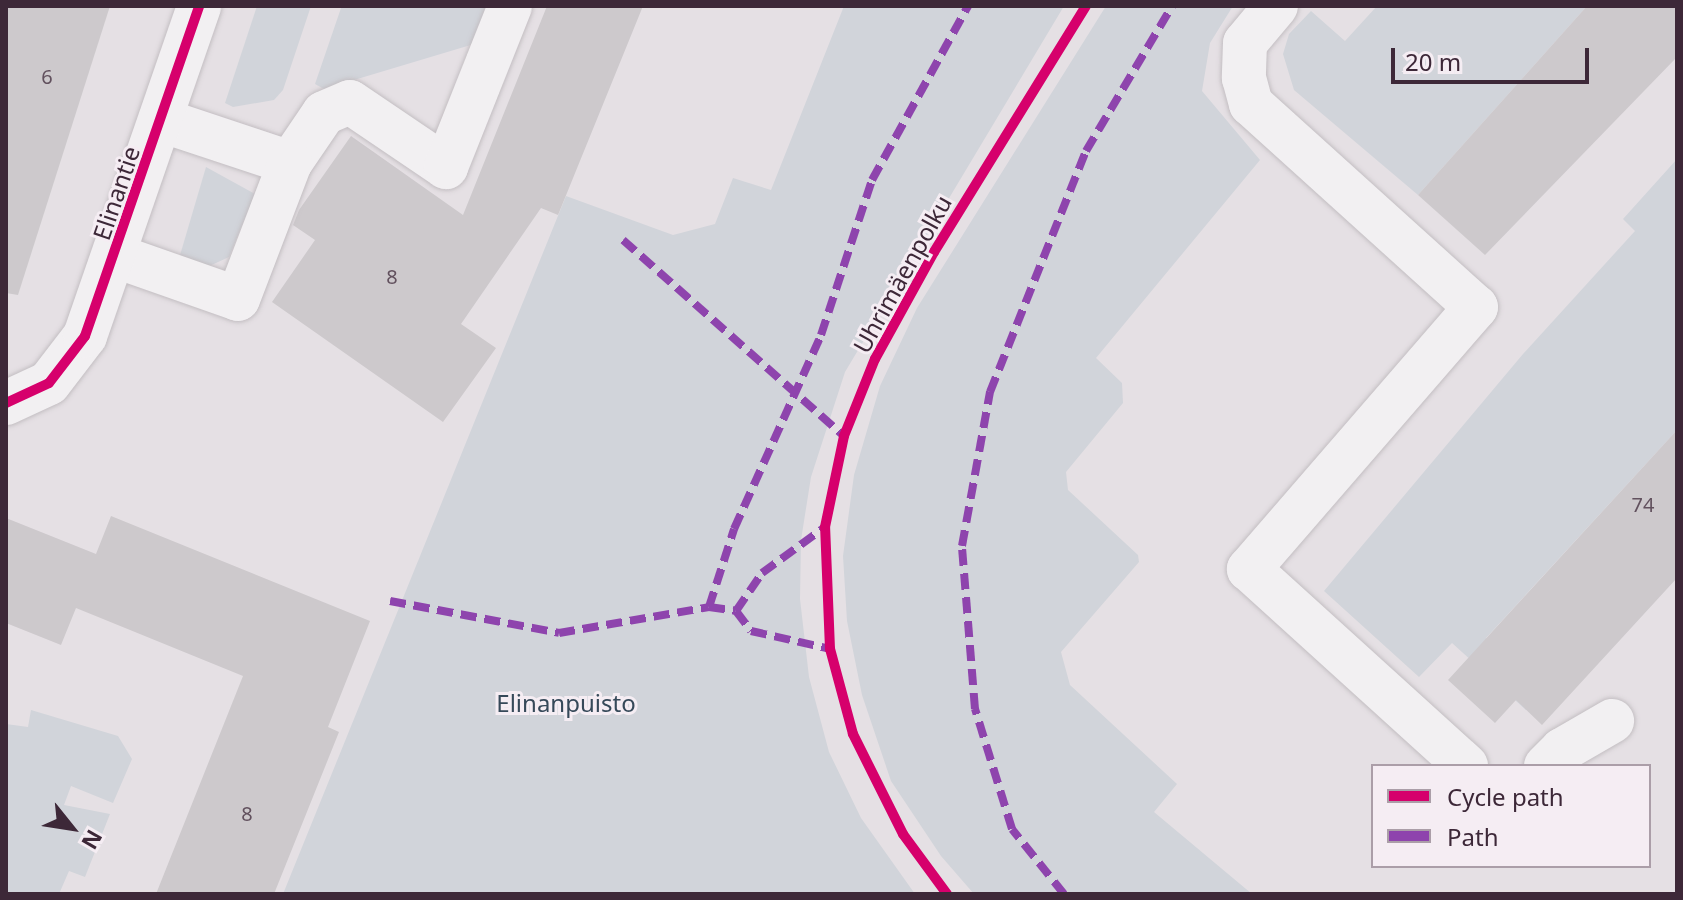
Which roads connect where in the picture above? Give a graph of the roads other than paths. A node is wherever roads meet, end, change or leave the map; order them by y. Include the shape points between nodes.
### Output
1 (199, 6) edge
2 (510, 6) edge
3 (1276, 6) edge
4 (161, 120) junction
5 (290, 163) junction
6 (116, 256) junction
7 (6, 403) edge
8 (1612, 721) dead end
9 (1464, 764) edge
10 (1548, 764) edge

1 - 4 street, Elinantie
2 - 5 street via 446,167 350,102 324,113
3 - 9 street via 1245,43 1244,78 1251,104 1476,307 1249,569
4 - 5 street
4 - 6 street, Elinantie
5 - 6 street via 238,299
6 - 7 street, Elinantie via 85,336 49,383
8 - 10 street

